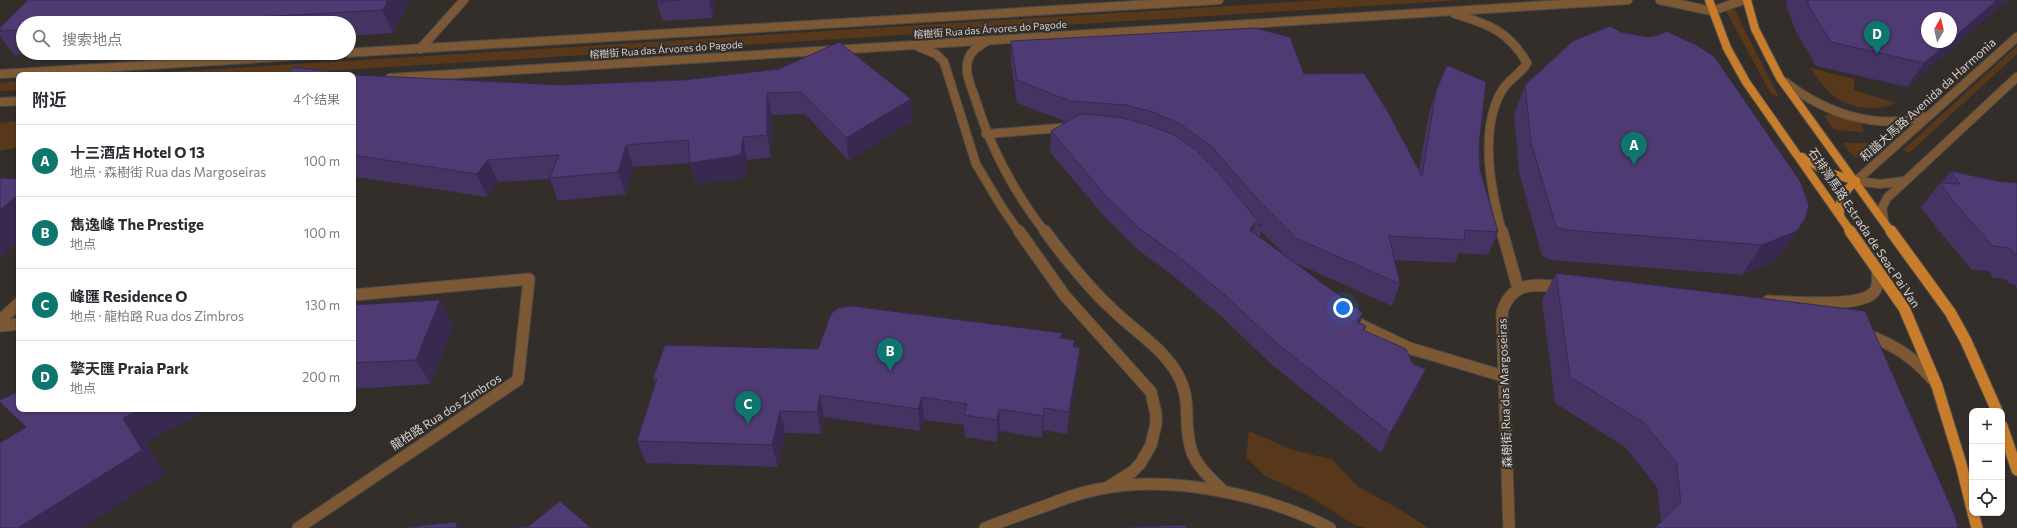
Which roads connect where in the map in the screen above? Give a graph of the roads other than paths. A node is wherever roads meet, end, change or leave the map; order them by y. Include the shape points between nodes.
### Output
1 (464, 0) edge
2 (1219, 0) edge
3 (1628, 0) edge
4 (1660, 0) edge
5 (1709, 0) edge
6 (1744, 0) edge
7 (1747, 0) edge
8 (1712, 11) junction
9 (1447, 12) junction
10 (2017, 37) edge
11 (988, 40) junction
12 (905, 46) junction
13 (420, 49) junction
14 (356, 53) edge
15 (235, 60) edge
16 (34, 72) edge
17 (16, 73) edge
18 (0, 74) edge
19 (2017, 77) edge
20 (385, 78) edge
21 (1780, 78) junction
22 (16, 101) edge
23 (0, 102) edge
24 (1930, 115) junction
25 (1085, 127) edge
26 (986, 134) junction
27 (1794, 150) junction
28 (1908, 180) junction
29 (1856, 181) junction
30 (1840, 216) junction
31 (1884, 220) junction
32 (1877, 270) junction
33 (1518, 288) junction
34 (1570, 288) edge
35 (356, 295) edge
36 (1760, 301) edge
37 (16, 306) edge
38 (1347, 318) edge
39 (0, 321) edge
40 (16, 324) edge
41 (0, 326) edge
42 (1856, 330) edge
43 (1503, 376) junction
44 (1938, 386) junction
45 (1996, 408) edge
46 (2005, 435) edge
47 (2017, 470) edge
48 (1108, 487) junction
49 (1224, 492) junction
50 (1969, 497) edge
51 (1974, 516) edge
52 (298, 528) edge
53 (985, 528) edge
54 (1330, 528) edge
55 (1509, 528) edge
56 (1977, 528) edge

1 - 13 street
2 - 13 street, 榕樹街 Rua das Árvores do Pagode
3 - 9 street, 榕樹街 Rua das Árvores do Pagode
4 - 8 street
5 - 8 main road, 石排灣馬路 Estrada de Seac Pai Van
6 - 8 street
7 - 21 main road, 石排灣馬路 Estrada de Seac Pai Van via 1755,29
8 - 27 main road, 石排灣馬路 Estrada de Seac Pai Van via 1727,48 1746,82
9 - 11 street, 榕樹街 Rua das Árvores do Pagode
9 - 33 street via 1489,24 1504,33 1520,48 1527,63 1501,92 1492,112 1488,145 1493,198
10 - 24 street, 和諧大馬路 Avenida da Harmonia
11 - 12 street, 榕樹街 Rua das Árvores do Pagode
11 - 26 street via 973,49 966,62 967,75
12 - 20 street, 榕樹街 Rua das Árvores do Pagode
12 - 48 street via 923,49 941,57 976,164 1003,209 1065,296 1151,392 1156,407 1157,423 1153,441 1142,462 1131,473
13 - 14 street, 榕樹街 Rua das Árvores do Pagode
15 - 16 street, 榕樹街 Rua das Árvores do Pagode
17 - 18 street, 榕樹街 Rua das Árvores do Pagode
19 - 28 street
21 - 24 street via 1795,91 1816,103 1867,120 1914,121
21 - 29 main road, 石排灣馬路 Estrada de Seac Pai Van
22 - 23 street
24 - 29 street, 和諧大馬路 Avenida da Harmonia
25 - 26 street via 1040,128
26 - 49 street via 1013,185 1051,240 1124,323 1160,353 1175,370 1188,405 1192,454 1202,470
27 - 29 main road via 1808,162 1827,172
27 - 30 main road, 石排灣馬路 Estrada de Seac Pai Van
28 - 29 street via 1892,184
28 - 31 street via 1887,198 1882,208
29 - 30 main road via 1843,193 1838,203
29 - 31 main road, 石排灣馬路 Estrada de Seac Pai Van
30 - 32 main road, 石排灣馬路 Estrada de Seac Pai Van
31 - 45 main road, 石排灣馬路 Estrada de Seac Pai Van via 1950,312
32 - 36 street via 1878,283 1872,294 1859,300 1840,303
32 - 44 main road, 石排灣馬路 Estrada de Seac Pai Van via 1904,308
33 - 34 street via 1539,285
33 - 43 street, 森樹街 Rua das Margoseiras via 1507,297 1502,312
35 - 52 street, 龍柏路 Rua dos Zimbros via 529,280 518,380
37 - 39 street
38 - 43 street via 1373,334 1417,353
40 - 41 street
42 - 44 street via 1881,339 1904,352 1924,369
43 - 55 street, 森樹街 Rua das Margoseiras
44 - 50 main road, 石排灣馬路 Estrada de Seac Pai Van
46 - 47 main road
48 - 49 street via 1175,485
48 - 53 street via 1068,498
49 - 54 street via 1288,509
51 - 56 main road

